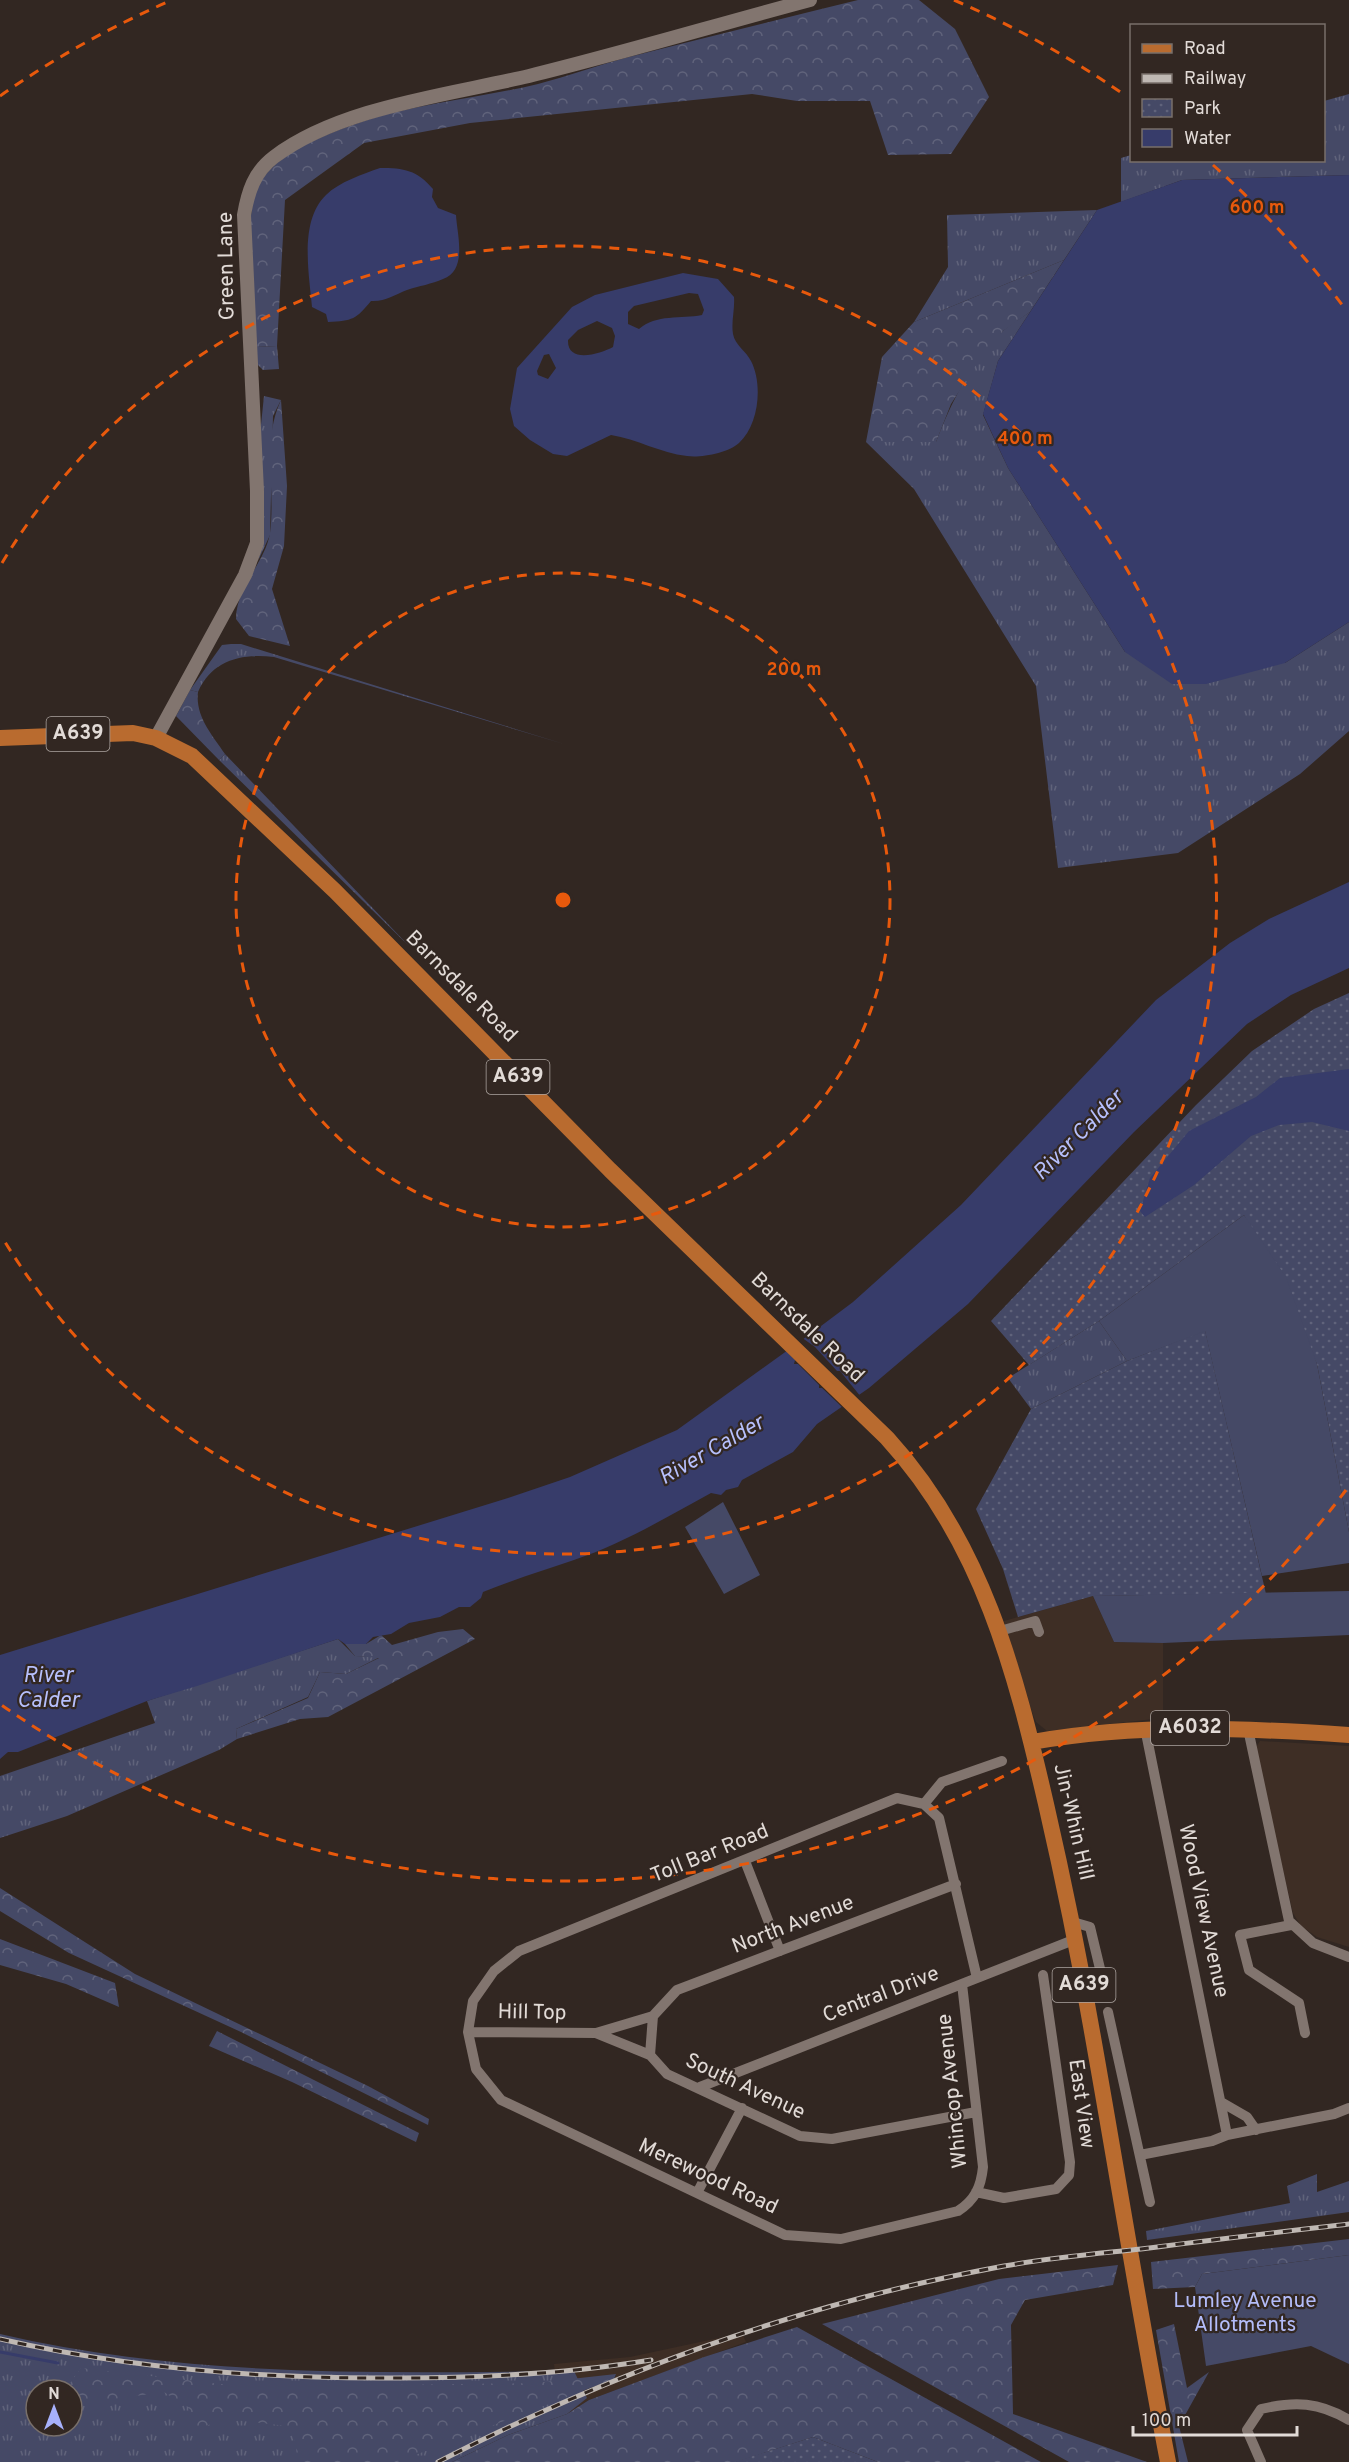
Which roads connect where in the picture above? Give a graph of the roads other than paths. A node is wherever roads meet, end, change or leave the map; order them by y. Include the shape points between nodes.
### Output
1 (810, 0) edge
2 (0, 738) edge
3 (156, 738) junction
4 (864, 1415) joint
5 (1000, 1631) junction
6 (1039, 1632) dead end
7 (1145, 1728) junction
8 (1248, 1729) junction
9 (1349, 1735) edge
10 (1032, 1742) junction
11 (1002, 1761) dead end
12 (924, 1804) junction
13 (745, 1861) junction
14 (956, 1884) junction
15 (1291, 1925) junction
16 (1074, 1931) junction
17 (780, 1951) junction
18 (1349, 1957) edge
19 (1043, 1975) dead end
20 (1102, 1977) dead end
21 (976, 1978) junction
22 (962, 1984) junction
23 (1108, 2012) dead end
24 (653, 2016) junction
25 (468, 2032) junction
26 (596, 2033) junction
27 (1305, 2034) dead end
28 (650, 2055) junction
29 (700, 2087) junction
30 (1221, 2102) junction
31 (742, 2108) junction
32 (1349, 2108) edge
33 (976, 2112) junction
34 (1256, 2130) junction
35 (1227, 2135) junction
36 (1140, 2155) junction
37 (976, 2192) junction
38 (697, 2193) junction
39 (1150, 2202) dead end
40 (1349, 2420) edge
41 (1168, 2462) edge
42 (1261, 2462) edge

1 - 3 street, Green Lane via 532,75 362,114 298,143 260,171 252,182 244,215 257,543 245,575
2 - 3 main road, Barnsdale Road / A639 via 120,732
3 - 4 main road, Barnsdale Road / A639 via 192,756 253,811 610,1170
4 - 5 main road, Jin-Whin Hill / A639 via 920,1476 953,1527
5 - 6 street via 1035,1621
5 - 10 main road, Jin-Whin Hill / A639
7 - 8 main road, A6032
7 - 10 main road, A6032
7 - 30 street, Wood View Avenue
8 - 9 main road, A6032
8 - 15 street via 1285,1912
10 - 16 main road, Jin-Whin Hill / A639
11 - 12 street via 942,1782
12 - 13 street, Toll Bar Road via 897,1798
12 - 14 street via 939,1818
13 - 17 street
13 - 25 street, Toll Bar Road via 519,1951 494,1971 473,2001
14 - 17 street, North Avenue
14 - 21 street
15 - 18 street via 1313,1943
15 - 27 street via 1240,1935 1250,1970 1299,2003
16 - 20 street via 1090,1926
16 - 21 street, Central Drive
16 - 41 main road, Jin-Whin Hill / A639
17 - 24 street, North Avenue via 676,1990
19 - 37 street, East View via 1069,2175 1056,2189 1005,2198
21 - 22 street, Central Drive
22 - 29 street, Central Drive
22 - 33 street, Whincop Avenue
23 - 36 street
24 - 26 street, Hill Top
24 - 28 street
25 - 26 street, Hill Top
25 - 38 street, Merewood Road via 476,2069 501,2100
26 - 28 street, Hill Top
28 - 29 street, South Avenue via 667,2073
29 - 31 street, South Avenue
30 - 34 street via 1247,2117
30 - 35 street, Wood View Avenue
31 - 33 street, South Avenue via 800,2136 832,2139
31 - 38 street
32 - 34 street
33 - 37 street, Whincop Avenue via 983,2167
34 - 35 street
35 - 36 street
36 - 39 street
37 - 38 street, Merewood Road via 971,2202 958,2211 841,2239 785,2235
40 - 42 street via 1331,2409 1291,2402 1261,2409 1247,2430

